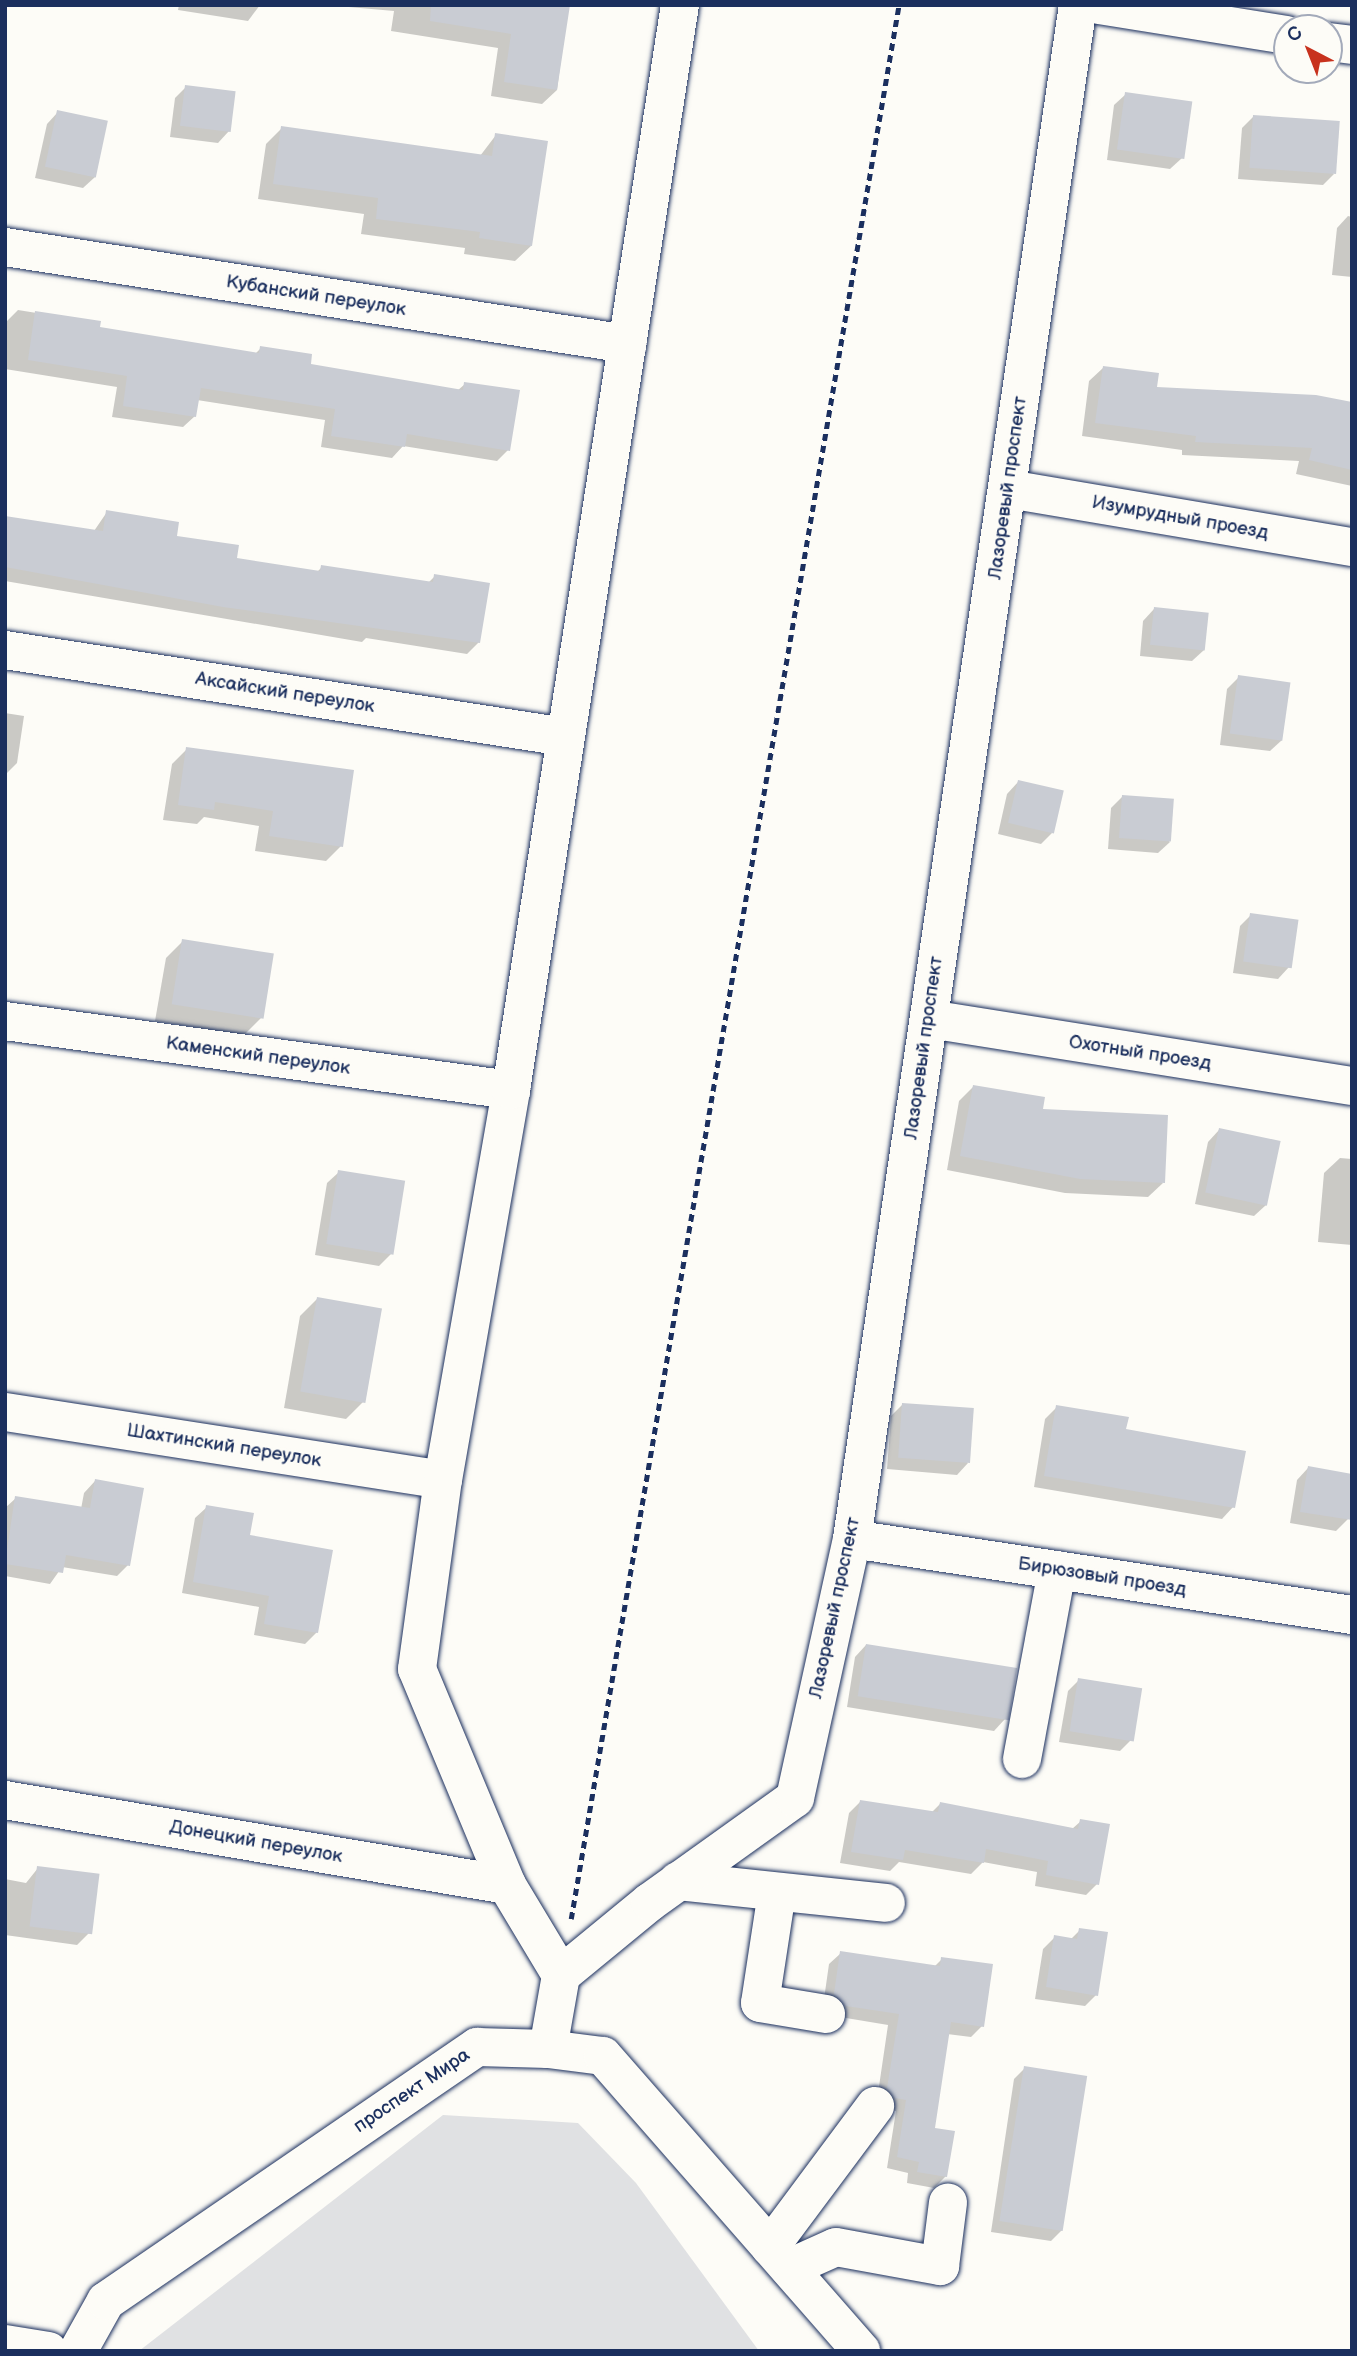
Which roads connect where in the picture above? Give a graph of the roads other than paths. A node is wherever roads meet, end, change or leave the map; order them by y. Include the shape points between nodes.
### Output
1 (680, 5) edge
2 (1078, 5) edge
3 (1099, 5) edge
4 (1273, 33) edge
5 (5, 247) edge
6 (627, 344) junction
7 (1008, 489) junction
8 (1352, 547) edge
9 (5, 649) edge
10 (565, 737) junction
11 (929, 1019) junction
12 (5, 1021) edge
13 (1352, 1086) edge
14 (511, 1090) junction
15 (5, 1412) edge
16 (443, 1480) junction
17 (852, 1539) junction
18 (1057, 1570) junction
19 (1352, 1615) edge
20 (1022, 1759) dead end
21 (5, 1800) edge
22 (678, 1881) junction
23 (507, 1885) junction
24 (777, 1892) junction
25 (886, 1903) dead end
26 (561, 1975) junction
27 (826, 2014) dead end
28 (548, 2049) junction
29 (876, 2106) dead end
30 (948, 2203) dead end
31 (779, 2257) junction
32 (5, 2344) edge
33 (48, 2351) edge
34 (78, 2351) edge
35 (861, 2351) edge

1 - 6 street
2 - 7 street, Лазоревый проспект
3 - 4 street
5 - 6 street, Кубанский переулок
6 - 10 street
7 - 8 street, Изумрудный проезд
7 - 11 street, Лазоревый проспект
9 - 10 street, Аксайский переулок
10 - 14 street
11 - 13 street, Охотный проезд
11 - 17 street, Лазоревый проспект
12 - 14 street, Каменский переулок
14 - 16 street
15 - 16 street, Шахтинский переулок
16 - 23 street via 417,1669
17 - 18 street, Бирюзовый проезд
17 - 22 street, Лазоревый проспект via 795,1798
18 - 19 street, Бирюзовый проезд
18 - 20 street
21 - 23 street, Донецкий переулок
22 - 24 street
22 - 26 street, Лазоревый проспект
23 - 26 street
24 - 25 street
24 - 27 street via 760,2003
26 - 28 street
28 - 31 street, проспект Мира via 603,2056
28 - 34 street, проспект Мира via 477,2047 106,2301
29 - 31 street
30 - 31 street via 940,2266 836,2247
31 - 35 street, проспект Мира
32 - 33 street

